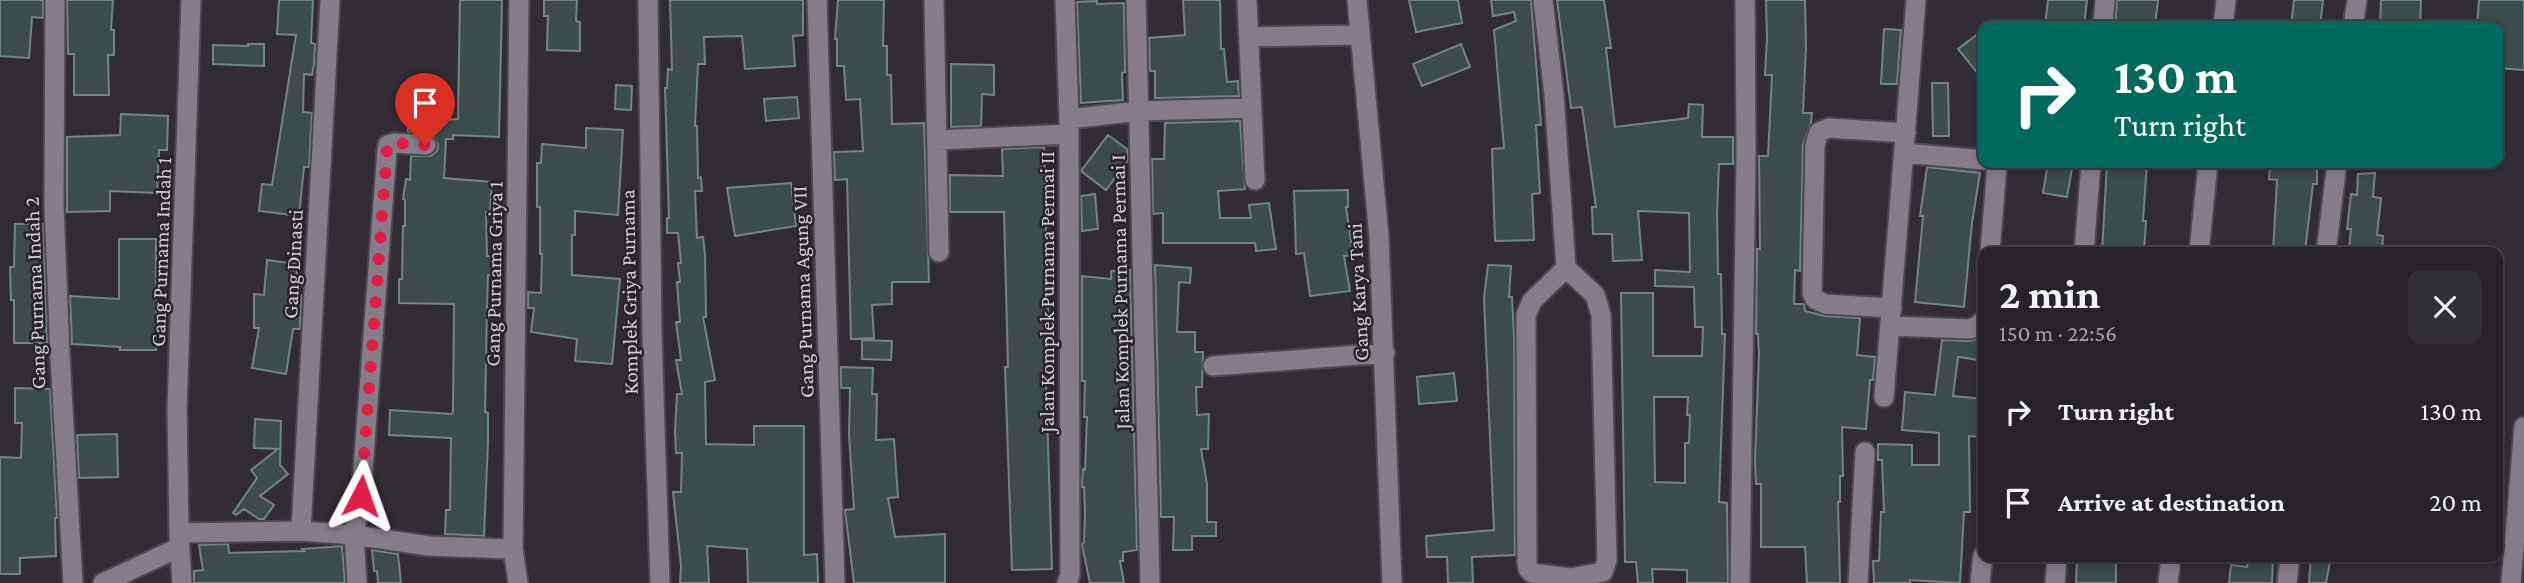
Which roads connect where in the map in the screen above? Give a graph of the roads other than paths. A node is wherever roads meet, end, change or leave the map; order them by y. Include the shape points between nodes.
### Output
1 (55, 0) edge
2 (191, 0) edge
3 (330, 0) edge
4 (519, 0) edge
5 (648, 0) edge
6 (817, 0) edge
7 (934, 0) edge
8 (1065, 0) edge
9 (1136, 0) edge
10 (1247, 0) edge
11 (1357, 0) edge
12 (1543, 0) edge
13 (1745, 0) edge
14 (1916, 0) edge
15 (2105, 0) edge
16 (2226, 0) edge
17 (2357, 0) edge
18 (2103, 21) edge
19 (2224, 21) edge
20 (2354, 21) edge
21 (1360, 35) junction
22 (1249, 37) junction
23 (1252, 108) junction
24 (1139, 111) junction
25 (1069, 127) junction
26 (937, 140) junction
27 (1905, 143) junction
28 (425, 145) dead end
29 (1978, 159) edge
30 (1997, 168) edge
31 (2091, 168) edge
32 (2207, 168) edge
33 (2336, 168) edge
34 (1255, 180) dead end
35 (1990, 247) edge
36 (2084, 247) edge
37 (2200, 247) edge
38 (2327, 247) edge
39 (939, 252) dead end
40 (1566, 268) junction
41 (1891, 317) junction
42 (1978, 326) edge
43 (1385, 353) junction
44 (1213, 366) dead end
45 (1884, 397) dead end
46 (2524, 427) edge
47 (1865, 452) dead end
48 (301, 531) junction
49 (354, 535) junction
50 (180, 540) junction
51 (513, 549) junction
52 (1982, 562) edge
53 (2057, 562) edge
54 (2170, 562) edge
55 (2289, 562) edge
56 (1570, 580) edge
57 (73, 583) edge
58 (103, 583) edge
59 (182, 583) edge
60 (357, 583) edge
61 (518, 583) edge
62 (660, 583) edge
63 (835, 583) edge
64 (1067, 583) edge
65 (1150, 583) edge
66 (1392, 583) edge
67 (1740, 583) edge
68 (1858, 583) edge
69 (1980, 583) edge
70 (2055, 583) edge
71 (2168, 583) edge
72 (2287, 583) edge
73 (2511, 583) edge

1 - 57 street, Gang Purnama Indah 2 via 54,205
2 - 50 street, Gang Purnama Indah 1 via 177,409
3 - 48 street, Gang Dinasti
4 - 51 street, Gang Purnama Griya 1
5 - 62 street, Komplek Griya Purnama
6 - 63 street, Gang Purnama Agung VII
7 - 26 street
8 - 25 street, Jalan Komplek Purnama Permai II
9 - 24 street, Jalan Komplek Purnama Permai I
10 - 22 street
11 - 21 street, Gang Karya Tani
12 - 40 street
13 - 67 street
14 - 27 street
15 - 18 street
16 - 19 street
17 - 20 street
21 - 22 street
21 - 43 street, Gang Karya Tani
22 - 23 street
23 - 24 street
23 - 34 street
24 - 25 street
24 - 65 street, Jalan Komplek Purnama Permai I
25 - 26 street
25 - 64 street, Jalan Komplek Purnama Permai II
26 - 39 street
27 - 29 street
27 - 41 street
27 - 41 street via 1829,128 1819,132 1815,145 1812,293 1825,304
28 - 49 street via 394,143 387,150 361,496
30 - 35 street
31 - 36 street
32 - 37 street
33 - 38 street
40 - 56 street via 1600,305 1607,560 1599,574
40 - 56 street via 1532,300 1527,316 1527,564 1532,573
41 - 42 street
41 - 45 street
43 - 44 street
43 - 66 street, Gang Karya Tani
46 - 73 street
47 - 68 street
48 - 49 street
48 - 50 street
49 - 51 street via 429,546
49 - 60 street
50 - 58 street
50 - 59 street
51 - 61 street, Gang Purnama Griya 1
52 - 69 street
53 - 70 street
54 - 71 street
55 - 72 street

